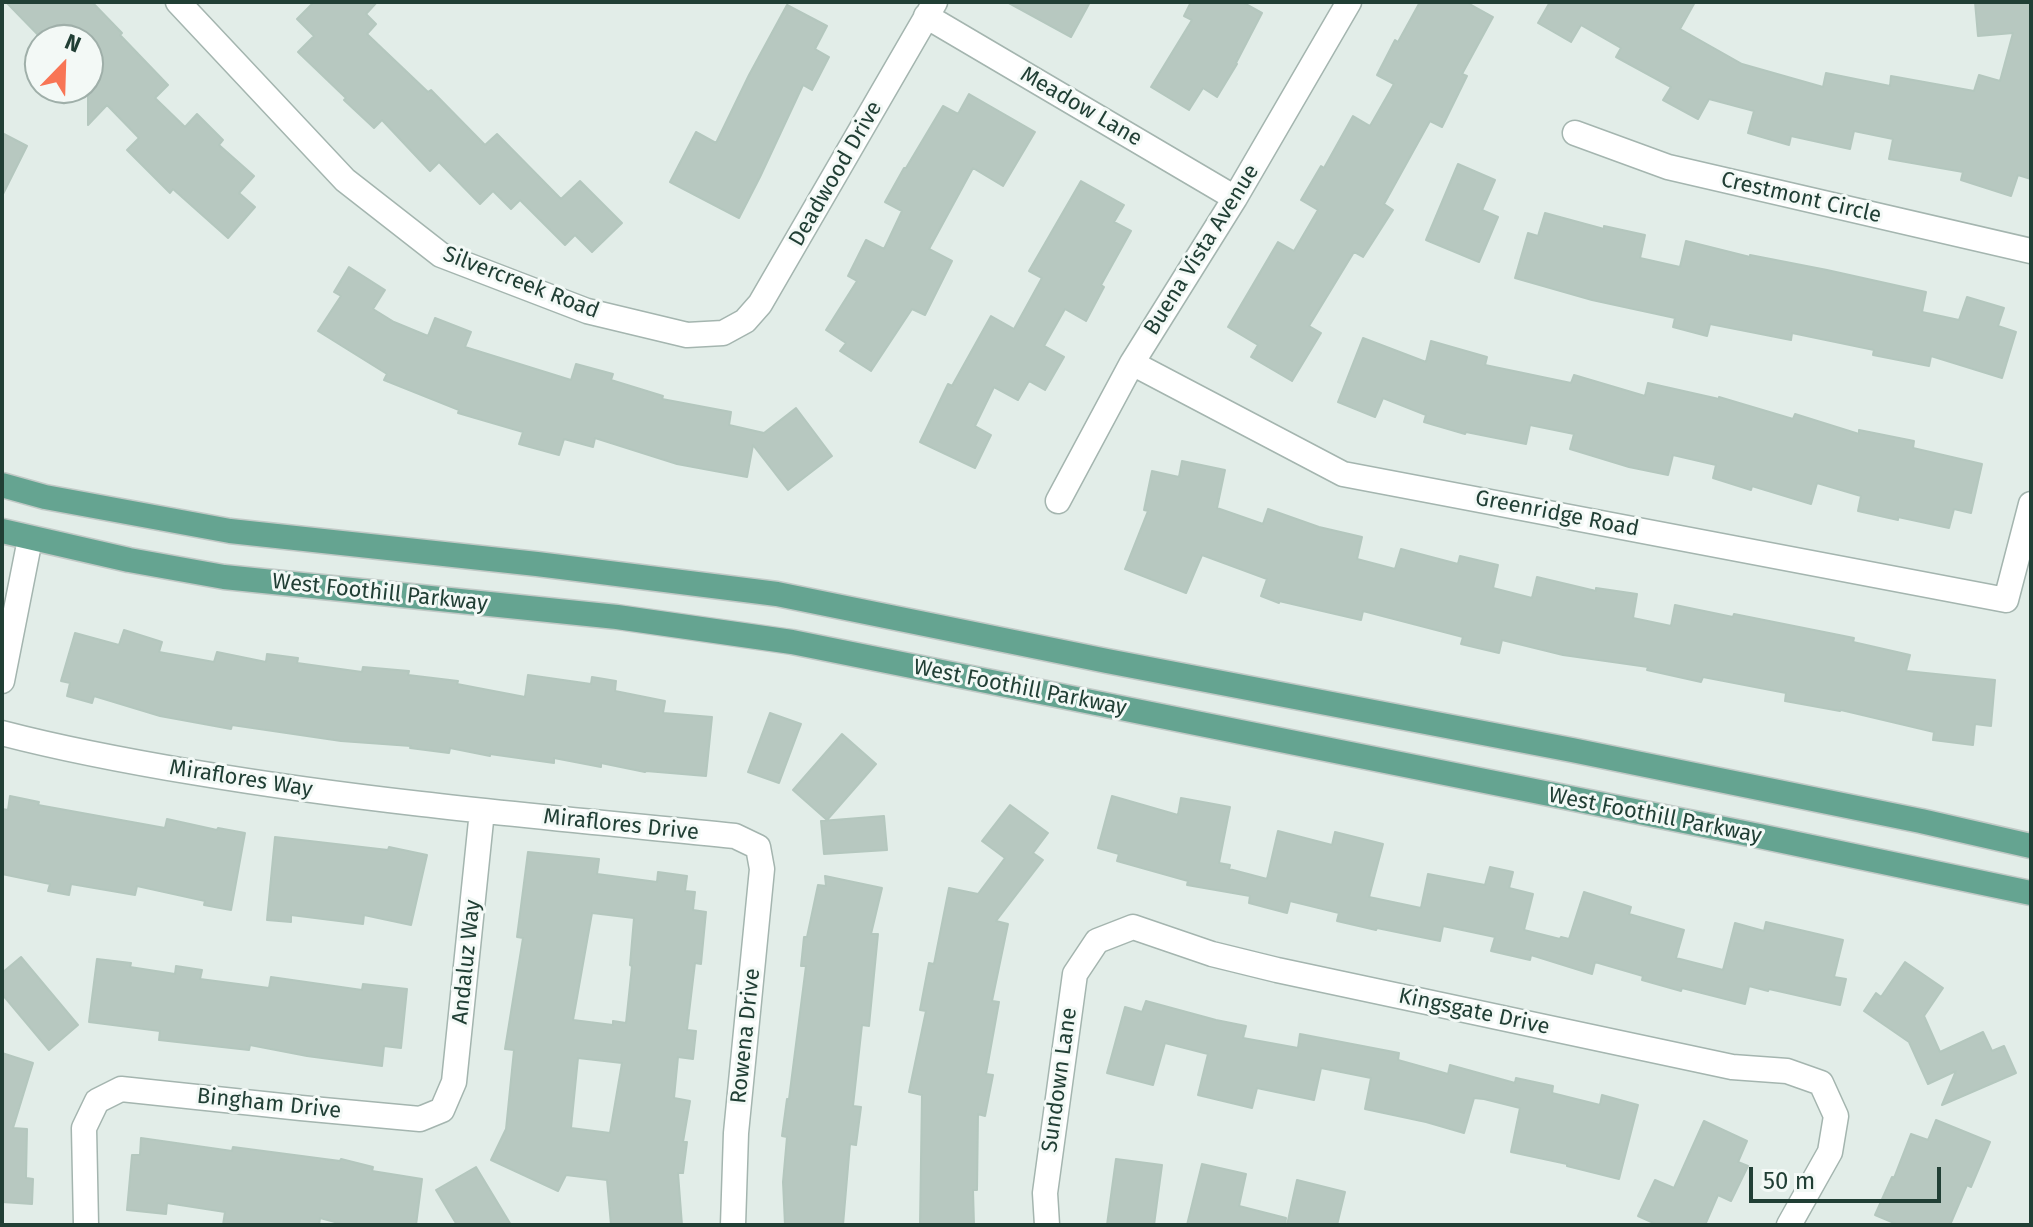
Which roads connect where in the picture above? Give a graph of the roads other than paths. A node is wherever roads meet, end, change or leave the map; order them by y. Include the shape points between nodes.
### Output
1 (178, 2) edge
2 (1349, 2) edge
3 (931, 9) edge
4 (1575, 133) dead end
5 (1235, 198) junction
6 (2031, 251) edge
7 (723, 333) joint
8 (1132, 363) junction
9 (2, 485) edge
10 (1058, 501) dead end
11 (2031, 504) edge
12 (2, 531) edge
13 (30, 539) junction
14 (2, 681) edge
15 (2, 733) edge
16 (482, 811) junction
17 (2031, 846) edge
18 (758, 847) joint
19 (2031, 893) edge
20 (1097, 941) joint
21 (442, 1110) joint
22 (86, 1225) edge
23 (733, 1225) edge
24 (1047, 1225) edge
25 (1789, 1225) edge

1 - 7 street, Silvercreek Road via 345,180 441,255 587,311 687,335
2 - 5 street, Buena Vista Avenue
3 - 5 street, Meadow Lane
3 - 7 street, Deadwood Drive via 760,304 745,321
4 - 6 street, Crestmont Circle via 1668,167
5 - 8 street, Buena Vista Avenue
8 - 10 street, Buena Vista Avenue
8 - 11 street, Greenridge Road via 1343,474 2006,600
9 - 17 main road, West Foothill Parkway via 230,531 777,594
12 - 13 main road, West Foothill Parkway
13 - 14 street
13 - 19 main road, West Foothill Parkway via 224,577 617,617 792,642
15 - 16 street, Miraflores Way via 287,788
16 - 18 street, Miraflores Drive via 735,836
16 - 21 street, Andaluz Way via 454,1082
18 - 23 street, Rowena Drive via 762,869 736,1133
20 - 24 street, Sundown Lane via 1075,974 1045,1193
20 - 25 street, Kingsgate Drive via 1133,927 1277,970 1732,1067 1787,1071 1821,1083 1836,1116 1830,1152
21 - 22 street, Bingham Drive via 420,1119 121,1089 97,1101 84,1128

